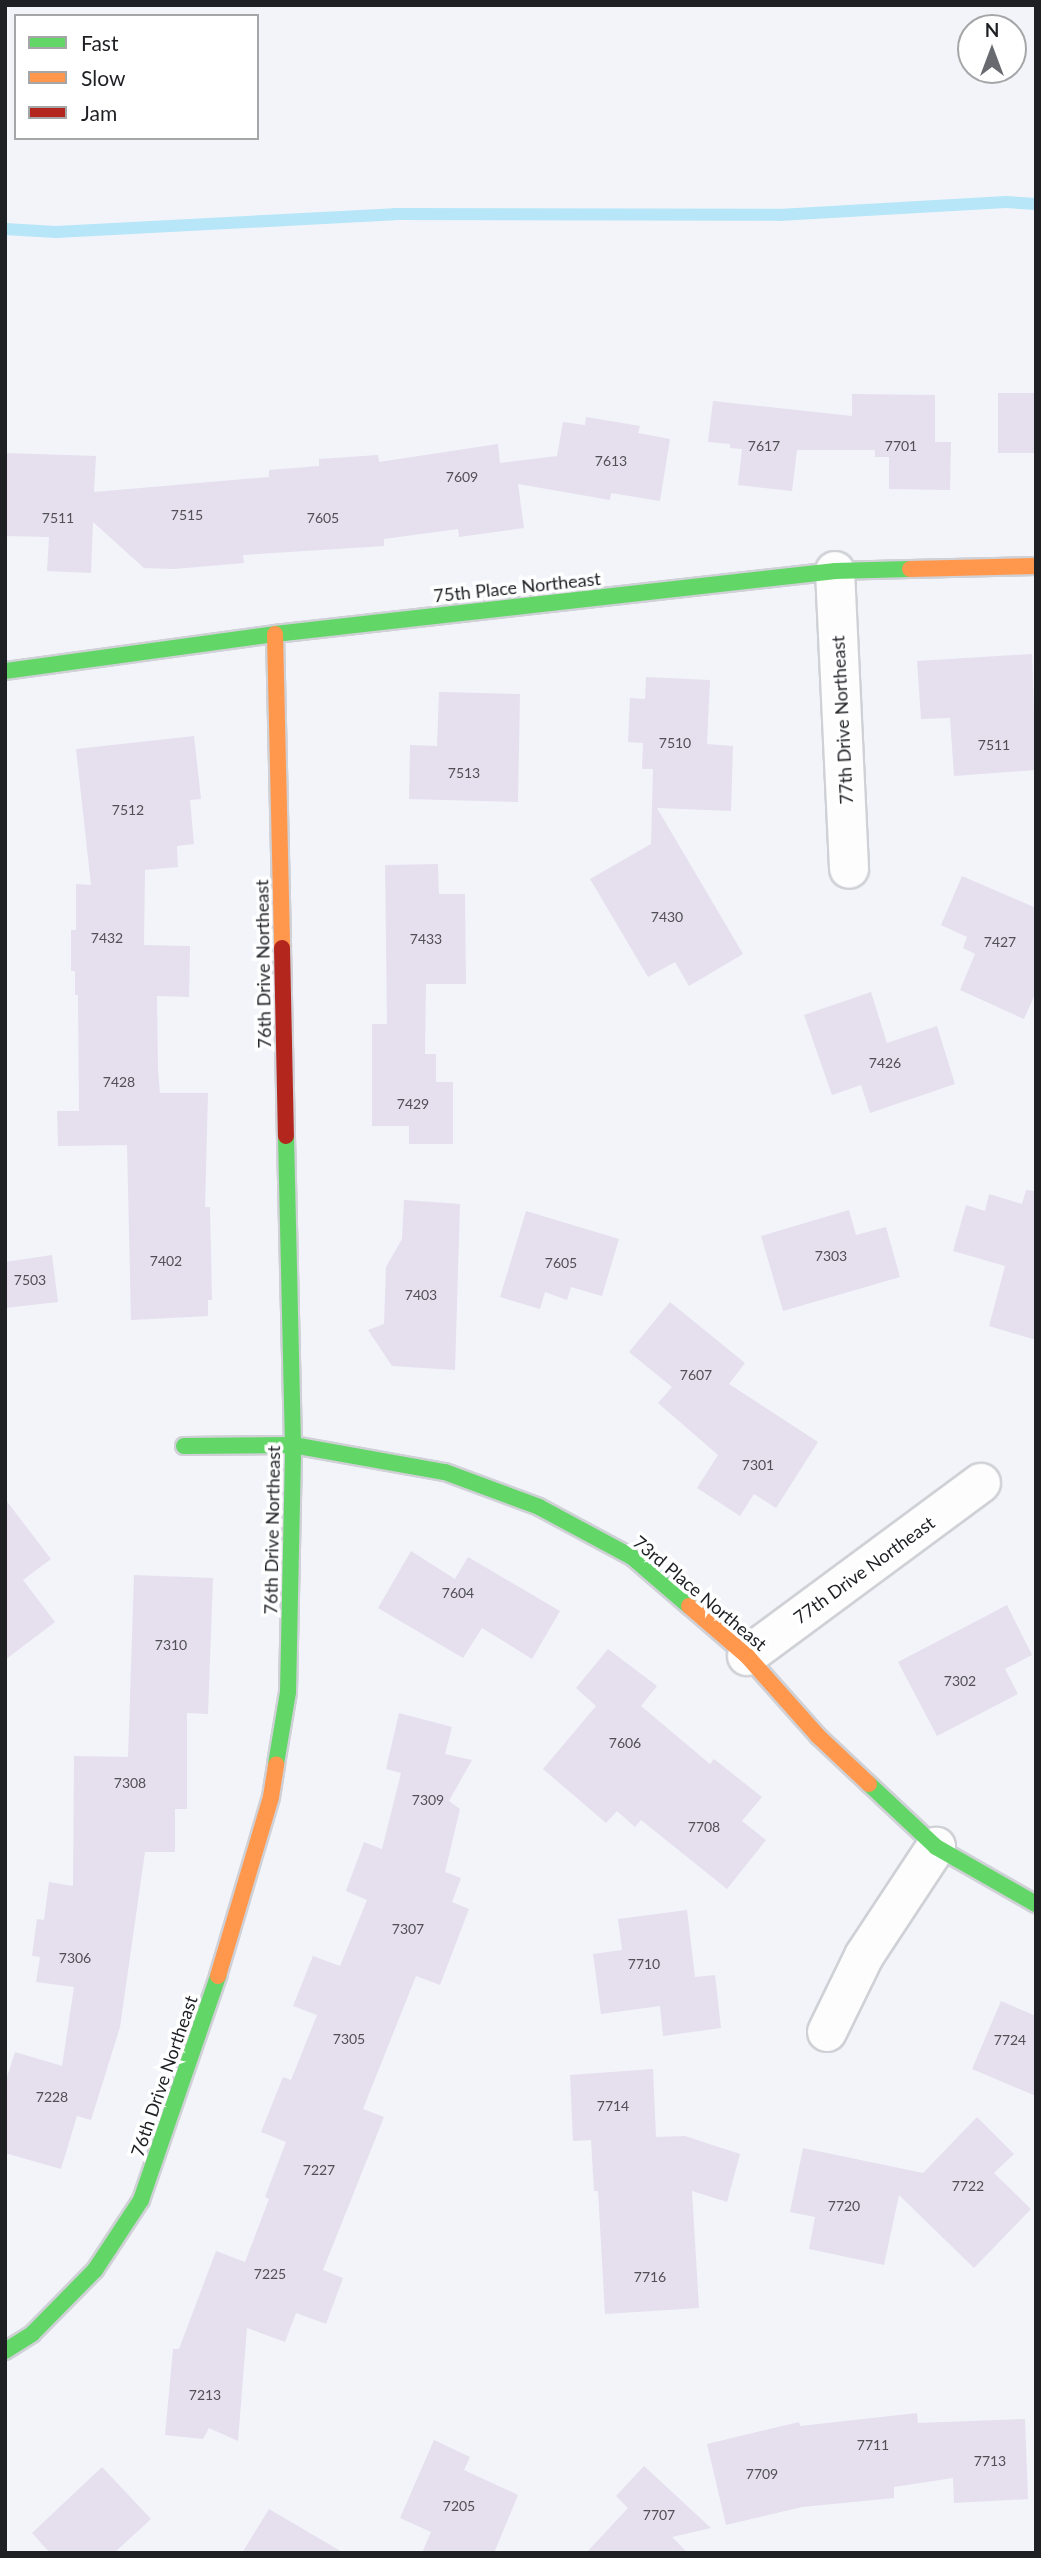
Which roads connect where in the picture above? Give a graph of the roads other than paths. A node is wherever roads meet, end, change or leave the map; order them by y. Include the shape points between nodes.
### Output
1 (1036, 566) edge
2 (835, 571) junction
3 (275, 634) junction
4 (5, 671) edge
5 (849, 869) dead end
6 (293, 1445) junction
7 (184, 1446) dead end
8 (981, 1483) dead end
9 (747, 1656) junction
10 (936, 1847) junction
11 (1036, 1904) edge
12 (827, 2032) dead end
13 (5, 2351) edge

1 - 2 street, 75th Place Northeast
2 - 3 street, 75th Place Northeast
2 - 5 street, 77th Drive Northeast
3 - 4 street, 75th Place Northeast
3 - 6 street, 76th Drive Northeast
6 - 7 street, 73rd Place Northeast
6 - 9 street, 73rd Place Northeast via 446,1472 539,1507 632,1557
6 - 13 street, 76th Drive Northeast via 288,1692 271,1797 204,2022 141,2200 95,2270 32,2334
8 - 9 street, 77th Drive Northeast
9 - 10 street, 73rd Place Northeast via 818,1736
10 - 11 street, 73rd Place Northeast
10 - 12 street via 864,1956

